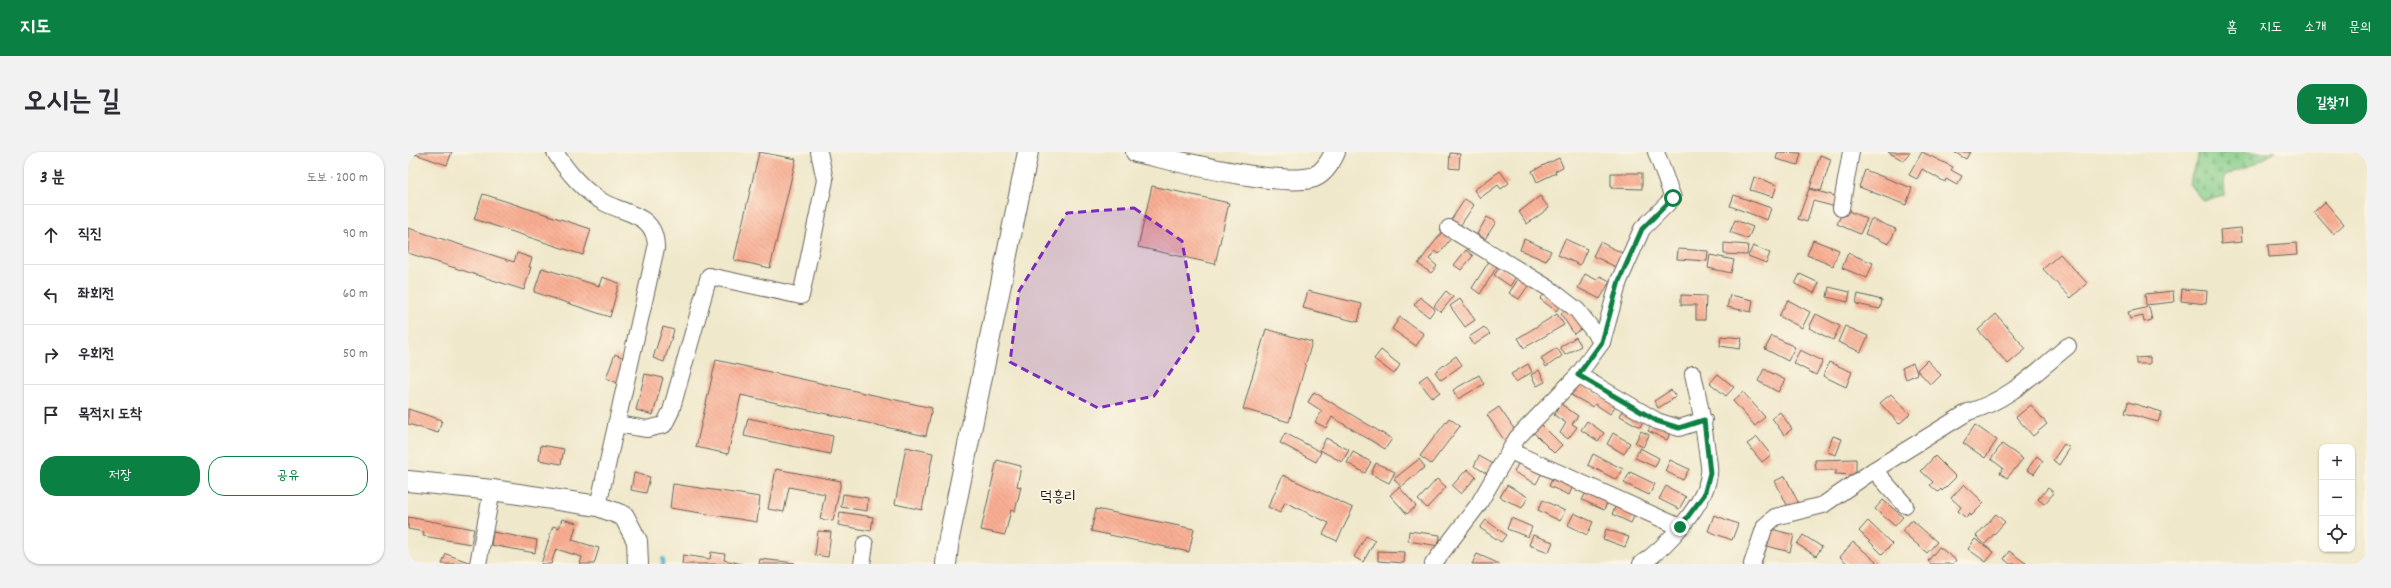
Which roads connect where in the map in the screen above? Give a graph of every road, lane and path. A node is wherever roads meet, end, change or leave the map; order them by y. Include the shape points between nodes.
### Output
1 (555, 152) edge
2 (819, 152) edge
3 (1028, 152) edge
4 (1136, 152) edge
5 (1335, 152) edge
6 (1656, 152) edge
7 (1851, 152) edge
8 (1841, 208) dead end
9 (1449, 228) dead end
10 (1602, 342) junction
11 (2068, 346) dead end
12 (1693, 374) dead end
13 (1578, 375) junction
14 (1704, 420) junction
15 (616, 424) junction
16 (1510, 451) junction
17 (1874, 470) junction
18 (408, 481) edge
19 (492, 490) junction
20 (1905, 505) dead end
21 (598, 506) junction
22 (1680, 527) junction
23 (865, 544) dead end
24 (478, 564) edge
25 (638, 564) edge
26 (862, 564) edge
27 (946, 564) edge
28 (1433, 564) edge
29 (1641, 564) edge
30 (1752, 564) edge

1 - 15 street via 586,188 604,202 630,211 647,222 656,237 656,248
2 - 15 street via 825,180 801,296 709,276 671,411 664,425 647,429
3 - 27 street
4 - 5 street via 1280,180 1314,177 1330,164
6 - 10 street via 1673,198 1642,229 1619,281
7 - 8 street
9 - 10 street via 1550,289 1577,310
10 - 13 street
11 - 17 street via 2004,398 1968,412
12 - 14 street
13 - 14 street via 1657,421 1679,428
13 - 16 street via 1517,438
14 - 22 street via 1710,473 1704,495
15 - 21 street
16 - 22 street
16 - 28 street via 1478,505
17 - 20 street
17 - 30 street via 1823,505 1775,517 1765,526
18 - 19 street
19 - 21 street
19 - 24 street
21 - 25 street via 624,516 637,541
22 - 29 street via 1652,557
23 - 26 street

